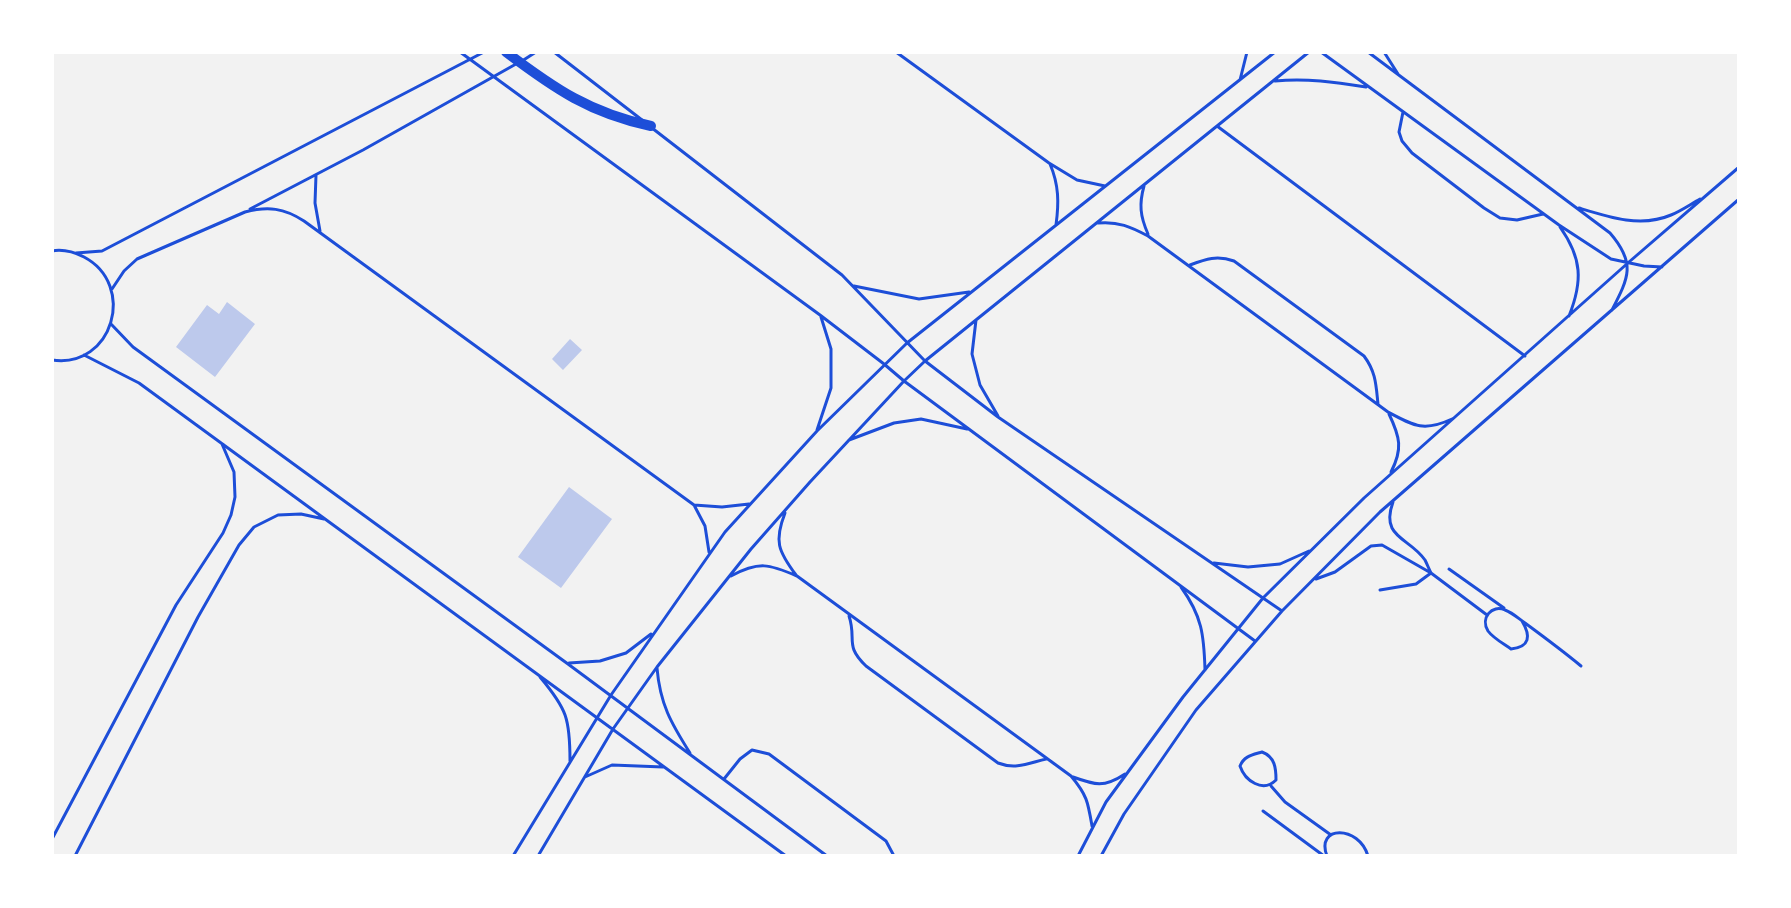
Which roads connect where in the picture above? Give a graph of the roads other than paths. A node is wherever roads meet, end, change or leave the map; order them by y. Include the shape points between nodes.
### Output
1 (460, 52) edge
2 (484, 52) edge
3 (506, 52) edge
4 (536, 52) edge
5 (554, 52) edge
6 (896, 52) edge
7 (1247, 52) edge
8 (1275, 52) edge
9 (1308, 52) edge
10 (1321, 52) edge
11 (1368, 52) edge
12 (1384, 52) edge
13 (1398, 75) junction
14 (1240, 80) junction
15 (1273, 81) junction
16 (1370, 88) junction
17 (1403, 112) junction
18 (651, 126) junction
19 (1217, 126) junction
20 (1049, 163) junction
21 (1738, 168) edge
22 (316, 175) junction
23 (1145, 184) junction
24 (1106, 186) junction
25 (1707, 195) junction
26 (1738, 200) edge
27 (1576, 207) junction
28 (245, 212) junction
29 (1544, 214) junction
30 (1097, 223) junction
31 (1056, 225) junction
32 (1559, 225) junction
33 (320, 231) junction
34 (1148, 236) junction
35 (52, 251) edge
36 (76, 253) junction
37 (1629, 262) junction
38 (1189, 266) junction
39 (1662, 267) junction
40 (854, 285) junction
41 (111, 289) junction
42 (971, 292) junction
43 (1610, 312) junction
44 (820, 315) junction
45 (1567, 319) junction
46 (976, 320) junction
47 (111, 324) junction
48 (907, 343) junction
49 (84, 355) junction
50 (1525, 356) junction
51 (52, 360) edge
52 (925, 361) junction
53 (884, 364) junction
54 (903, 381) junction
55 (1378, 404) junction
56 (1388, 412) junction
57 (1457, 416) junction
58 (998, 417) junction
59 (968, 429) junction
60 (817, 430) junction
61 (848, 441) junction
62 (221, 442) junction
63 (1390, 475) junction
64 (1394, 501) junction
65 (750, 504) junction
66 (694, 505) junction
67 (786, 509) junction
68 (325, 519) junction
69 (1313, 548) junction
70 (710, 554) junction
71 (1213, 563) junction
72 (1449, 569) dead end
73 (1431, 573) junction
74 (797, 576) junction
75 (729, 577) junction
76 (1314, 580) junction
77 (1178, 583) junction
78 (1380, 590) dead end
79 (1263, 598) junction
80 (1282, 611) junction
81 (1508, 611) junction
82 (849, 614) junction
83 (1487, 615) junction
84 (1522, 621) junction
85 (1239, 627) junction
86 (655, 632) junction
87 (1256, 640) junction
88 (568, 663) junction
89 (1581, 666) dead end
90 (657, 667) junction
91 (1205, 670) junction
92 (537, 674) junction
93 (611, 695) junction
94 (627, 707) junction
95 (596, 717) junction
96 (613, 729) junction
97 (691, 754) junction
98 (1047, 759) junction
99 (570, 761) junction
100 (665, 767) junction
101 (1128, 771) junction
102 (1071, 776) junction
103 (584, 777) junction
104 (724, 779) junction
105 (1271, 786) junction
106 (1263, 811) dead end
107 (1092, 827) junction
108 (1331, 835) junction
109 (52, 839) edge
110 (75, 855) edge
111 (513, 855) edge
112 (538, 855) edge
113 (786, 855) edge
114 (827, 855) edge
115 (894, 855) edge
116 (1078, 855) edge
117 (1101, 855) edge
118 (1326, 855) edge
119 (1368, 855) edge

1 - 44 lane
2 - 36 lane via 102,251
3 - 18 highway via 546,83 586,105
4 - 22 lane
5 - 18 lane
6 - 20 lane
7 - 14 lane
8 - 14 lane
9 - 15 lane
10 - 16 lane
11 - 13 lane
12 - 13 lane
13 - 27 lane
14 - 24 lane
15 - 16 lane via 1329,81
15 - 19 lane
16 - 17 lane
17 - 29 lane
17 - 29 lane via 1401,141 1484,208 1500,218 1517,220
18 - 40 lane
19 - 23 lane
19 - 50 lane
20 - 24 lane via 1077,180
20 - 31 lane via 1057,180
21 - 25 lane
22 - 28 lane
22 - 33 lane
23 - 30 lane
23 - 34 lane via 1140,204
24 - 31 lane
25 - 27 lane via 1650,222 1612,219
25 - 37 lane
26 - 39 lane
27 - 37 lane via 1610,232
28 - 33 lane via 260,208 291,212
28 - 41 lane via 137,259
29 - 32 lane
30 - 34 lane via 1129,226
30 - 46 lane
31 - 42 lane
32 - 37 lane via 1611,259
32 - 45 lane via 1578,262 1579,283
33 - 66 lane
34 - 38 lane
35 - 36 lane
36 - 41 lane via 92,261
37 - 39 lane
37 - 43 lane
37 - 45 lane
38 - 55 lane
38 - 55 lane via 1222,257 1252,274 1364,356 1376,377
39 - 43 lane
40 - 42 lane via 919,299
40 - 48 lane
41 - 47 lane
42 - 48 lane
43 - 64 lane
44 - 53 lane
44 - 60 lane via 831,349 831,388
45 - 50 lane
46 - 52 lane
46 - 58 lane via 972,354 980,385
47 - 49 lane via 105,336
47 - 88 lane via 133,347
48 - 52 lane
48 - 53 lane
49 - 51 lane
49 - 62 lane via 140,383
50 - 57 lane
52 - 54 lane
52 - 58 lane
53 - 54 lane
53 - 60 lane
54 - 59 lane
54 - 61 lane
55 - 56 lane
56 - 57 lane via 1423,427 1436,426
56 - 63 lane via 1400,446
57 - 63 lane
58 - 71 lane
59 - 61 lane via 921,419 894,423
59 - 77 lane
60 - 65 lane
61 - 67 lane
62 - 68 lane
62 - 109 lane via 234,472 235,497 224,533 176,605
63 - 69 lane
64 - 73 lane via 1389,513 1393,531 1424,560
64 - 76 lane
65 - 66 lane
65 - 70 lane
66 - 70 lane via 705,526
67 - 74 lane via 778,541 783,557
67 - 75 lane
68 - 92 lane
68 - 110 lane via 278,514 254,527 239,545
69 - 71 lane via 1280,564 1248,567
69 - 79 lane
70 - 86 lane
71 - 79 lane
72 - 81 lane
73 - 76 lane via 1382,545 1371,546 1335,572
73 - 78 lane via 1416,584
73 - 83 lane
74 - 75 lane via 761,564
74 - 82 lane
75 - 90 lane
76 - 80 lane
77 - 85 lane
77 - 91 lane via 1195,606 1204,639
79 - 80 lane
79 - 85 lane
80 - 87 lane
81 - 83 lane via 1499,608
81 - 84 lane
82 - 98 lane
82 - 98 lane via 856,656 998,763 1025,766
83 - 84 lane via 1488,630 1510,649 1525,644 1528,630
84 - 89 lane
85 - 87 lane
85 - 91 lane
86 - 88 lane via 626,653 600,661
86 - 93 lane
87 - 117 lane via 1196,710 1124,814
88 - 93 lane
90 - 94 lane
90 - 97 lane via 668,718
91 - 101 lane
92 - 95 lane
92 - 99 lane via 560,700 570,728
93 - 94 lane
93 - 95 lane
94 - 96 lane
94 - 97 lane
95 - 96 lane
95 - 99 lane
96 - 100 lane
96 - 103 lane
97 - 104 lane
98 - 102 lane
99 - 111 lane
100 - 103 lane via 612,765
100 - 113 lane
101 - 102 lane via 1112,783 1103,784
101 - 107 lane
102 - 107 lane via 1084,791
103 - 112 lane
104 - 114 lane
104 - 115 lane via 752,750 769,754 886,841
105 - 105 lane via 1276,772 1269,754 1262,752 1243,759 1242,773 1256,784
105 - 108 lane via 1285,802
106 - 118 lane
107 - 116 lane
108 - 118 lane via 1326,841
108 - 119 lane via 1343,831 1353,836

